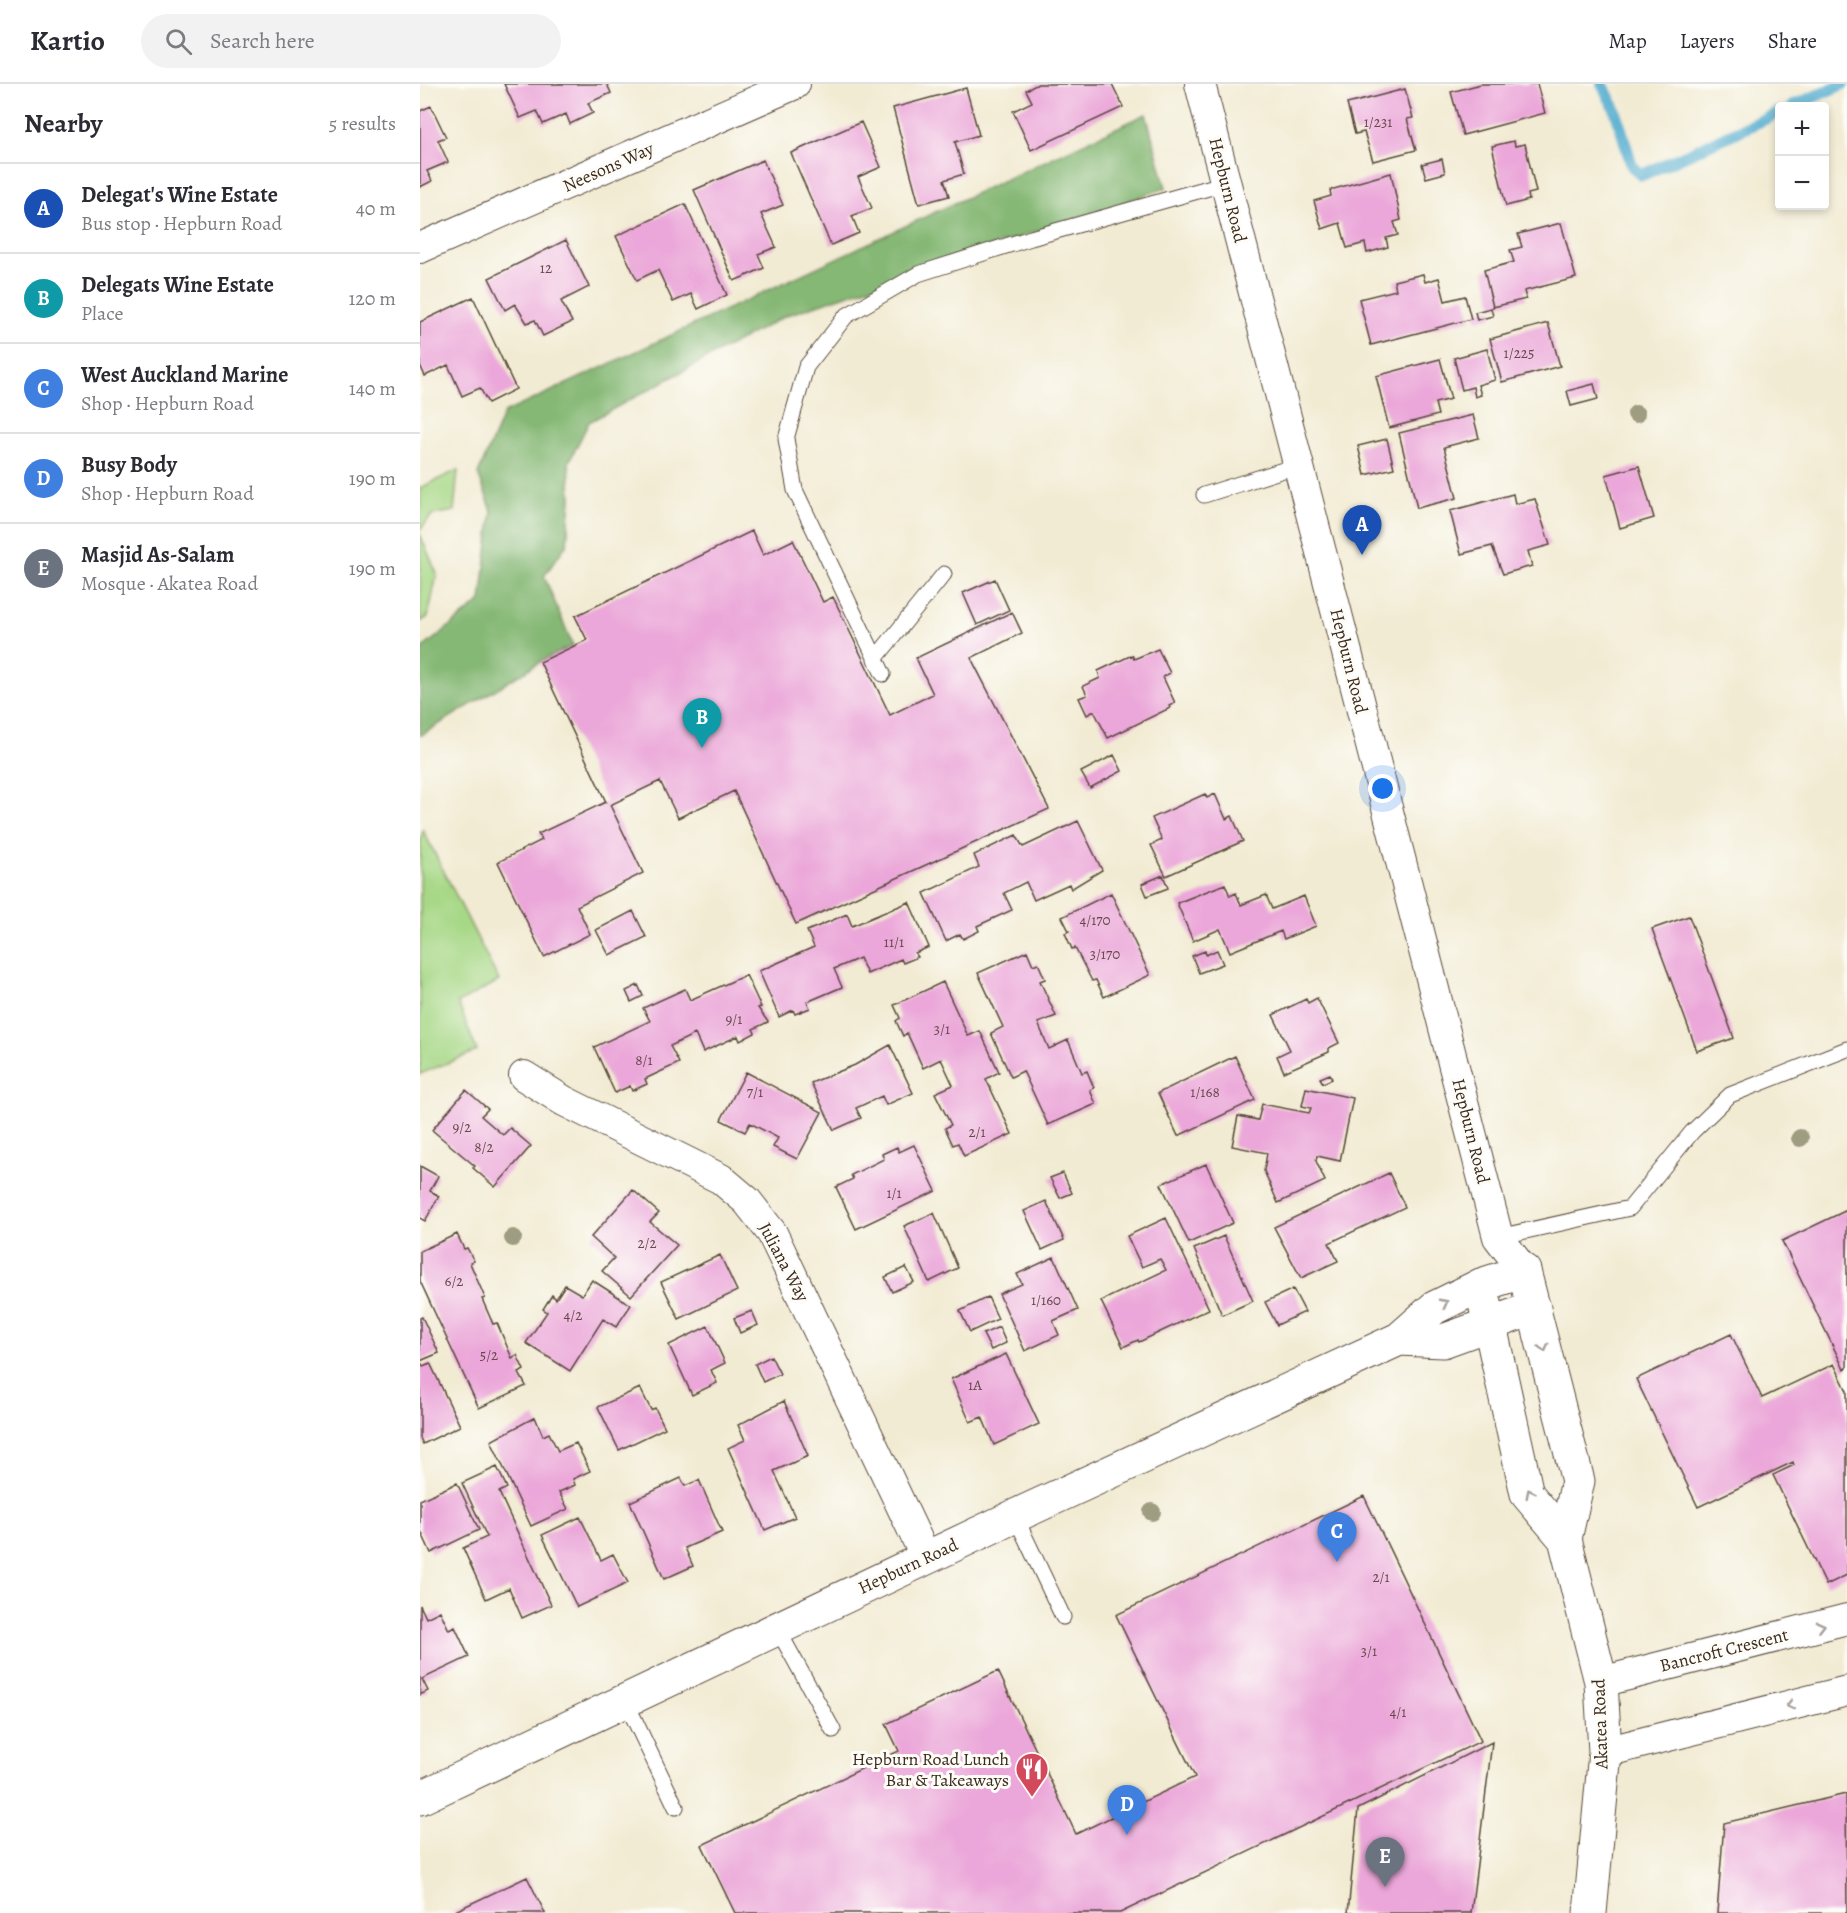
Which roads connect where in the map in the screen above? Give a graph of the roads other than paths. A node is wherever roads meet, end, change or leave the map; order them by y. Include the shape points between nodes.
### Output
1 (795, 84) edge
2 (1200, 84) edge
3 (1226, 183) junction
4 (420, 248) edge
5 (1299, 465) junction
6 (1204, 495) dead end
7 (944, 574) dead end
8 (875, 659) junction
9 (883, 674) dead end
10 (1847, 1049) edge
11 (524, 1076) dead end
12 (1498, 1237) junction
13 (1524, 1271) junction
14 (1481, 1285) junction
15 (1534, 1308) junction
16 (1489, 1322) junction
17 (1399, 1340) junction
18 (1015, 1516) junction
19 (1565, 1539) junction
20 (926, 1558) junction
21 (1063, 1617) dead end
22 (1847, 1619) edge
23 (777, 1628) junction
24 (1601, 1682) junction
25 (1847, 1691) edge
26 (626, 1702) junction
27 (834, 1730) dead end
28 (1605, 1752) junction
29 (420, 1798) edge
30 (676, 1807) dead end
31 (1590, 1913) edge

1 - 4 street, Neesons Way
2 - 3 street, Hepburn Road
3 - 5 street, Hepburn Road
3 - 8 lane via 1031,237 918,274 846,316 806,367 786,439 795,490
5 - 6 lane
5 - 12 street, Hepburn Road
7 - 8 lane
8 - 9 lane
10 - 12 lane via 1730,1095 1692,1132 1630,1208
11 - 20 street, Juliana Way via 564,1101 721,1179 747,1201 772,1233
12 - 13 street, Hepburn Road
12 - 14 street
13 - 14 main road, Hepburn Road
13 - 15 main road, Akatea Road
14 - 16 main road, Akatea Road
17 -> 14 main road, Hepburn Road via 1434,1308
15 - 16 main road, Hepburn Road
15 -> 19 main road, Akatea Road via 1578,1481
16 - 17 main road, Hepburn Road via 1443,1341
19 -> 16 main road, Akatea Road via 1527,1494
17 - 18 main road, Hepburn Road
18 - 20 main road, Hepburn Road
18 - 21 lane
19 - 24 main road, Akatea Road
20 - 23 main road, Hepburn Road
24 -> 22 street, Bancroft Crescent
23 - 26 main road, Hepburn Road
23 - 27 lane
24 - 28 main road, Akatea Road
25 -> 28 street
26 - 29 main road, Hepburn Road
26 - 30 lane
28 - 31 main road, Akatea Road

